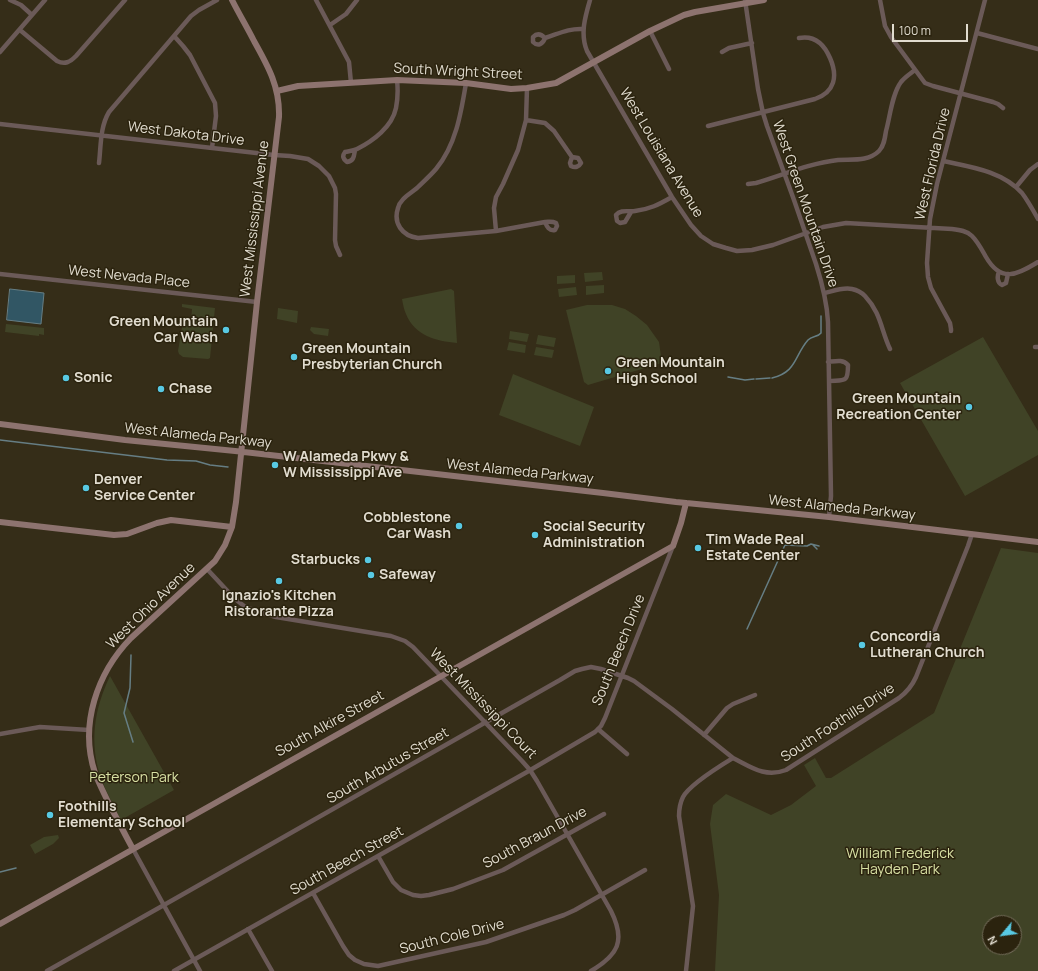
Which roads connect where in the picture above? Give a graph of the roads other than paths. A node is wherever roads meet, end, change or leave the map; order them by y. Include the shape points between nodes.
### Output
1 (10, 0) edge
2 (45, 0) edge
3 (125, 0) edge
4 (217, 0) edge
5 (232, 0) edge
6 (316, 0) edge
7 (357, 0) edge
8 (590, 0) edge
9 (764, 0) edge
10 (880, 0) edge
11 (985, 0) edge
12 (745, 2) edge
13 (32, 15) junction
14 (330, 24) junction
15 (583, 29) junction
16 (20, 30) junction
17 (650, 31) junction
18 (976, 33) junction
19 (174, 36) junction
20 (545, 38) dead end
21 (799, 38) dead end
22 (752, 43) junction
23 (1038, 49) edge
24 (0, 52) edge
25 (722, 52) dead end
26 (594, 62) junction
27 (669, 69) dead end
28 (915, 70) junction
29 (397, 80) junction
30 (351, 82) junction
31 (466, 83) junction
32 (526, 88) junction
33 (277, 91) junction
34 (960, 93) junction
35 (1003, 108) dead end
36 (763, 113) junction
37 (526, 120) junction
38 (0, 124) edge
39 (708, 126) dead end
40 (102, 135) junction
41 (212, 148) junction
42 (355, 150) dead end
43 (274, 155) junction
44 (572, 158) dead end
45 (943, 161) junction
46 (99, 163) dead end
47 (1038, 164) edge
48 (784, 173) junction
49 (748, 184) dead end
50 (1016, 187) junction
51 (672, 197) junction
52 (631, 212) dead end
53 (1038, 219) edge
54 (544, 222) dead end
55 (930, 227) junction
56 (496, 231) junction
57 (805, 233) junction
58 (340, 255) dead end
59 (1038, 262) edge
60 (999, 272) junction
61 (0, 274) edge
62 (1008, 274) junction
63 (865, 288) dead end
64 (824, 293) junction
65 (861, 293) junction
66 (257, 302) junction
67 (951, 331) dead end
68 (890, 349) dead end
69 (828, 362) junction
70 (829, 382) junction
71 (0, 424) edge
72 (240, 452) junction
73 (686, 503) junction
74 (829, 517) junction
75 (0, 522) edge
76 (232, 527) junction
77 (972, 534) junction
78 (1038, 542) edge
79 (673, 546) junction
80 (207, 570) junction
81 (441, 676) junction
82 (622, 676) junction
83 (754, 695) dead end
84 (486, 723) junction
85 (598, 729) junction
86 (89, 730) junction
87 (0, 734) edge
88 (704, 735) junction
89 (626, 754) dead end
90 (733, 758) junction
91 (530, 770) junction
92 (604, 814) dead end
93 (567, 834) junction
94 (133, 849) junction
95 (378, 856) junction
96 (645, 870) dead end
97 (313, 892) junction
98 (601, 894) junction
99 (164, 906) junction
100 (0, 924) edge
101 (248, 929) junction
102 (194, 960) junction
103 (47, 971) edge
104 (174, 971) edge
105 (200, 971) edge
106 (272, 971) edge
107 (590, 971) edge
108 (686, 971) edge

1 - 13 street
2 - 13 street
3 - 16 street via 68,63 57,61
4 - 19 street via 191,16
5 - 33 street, West Mississippi Avenue via 266,62
6 - 14 street
7 - 14 street via 346,14
8 - 15 street, West Louisiana Avenue
9 - 12 street, South Wright Street
10 - 28 street via 887,31
11 - 18 street, West Florida Drive
12 - 17 street, South Wright Street via 684,15
12 - 22 street, West Green Mountain Drive
13 - 16 street
14 - 30 street via 349,62
15 - 20 street via 568,30
15 - 26 street, West Louisiana Avenue via 584,44
16 - 24 street
17 - 26 street, South Wright Street
17 - 27 street
18 - 23 street
18 - 34 street, West Florida Drive
19 - 40 street via 109,112
19 - 41 street via 190,55 215,103
21 - 36 street via 814,39 824,47 833,67 834,81 827,93 820,97
22 - 25 street
22 - 36 street, West Green Mountain Drive
26 - 32 street, South Wright Street via 556,83
26 - 51 street, West Louisiana Avenue
28 - 34 street via 929,85
28 - 48 street via 902,80 898,88 883,144 876,153 863,159 830,161
29 - 30 street, South Wright Street
29 - 31 street, South Wright Street
29 - 42 street via 396,107 391,120 377,137
30 - 33 street, South Wright Street via 298,86
31 - 32 street, South Wright Street via 511,89
31 - 56 street via 461,112 448,150 434,171 399,204 396,218 402,231 412,238
32 - 37 street
33 - 43 street, West Mississippi Avenue via 279,117
34 - 35 street via 993,102
34 - 45 street, West Florida Drive
36 - 39 street
36 - 48 street, West Green Mountain Drive
37 - 44 street via 545,123 554,131
37 - 56 street via 518,150 496,197
38 - 40 street, West Dakota Drive
40 - 41 street, West Dakota Drive
40 - 46 street
41 - 43 street, West Dakota Drive
43 - 58 street, West Dakota Drive via 308,159 329,176 335,188 335,240
43 - 66 street, West Mississippi Avenue
45 - 50 street via 991,172
45 - 55 street, West Florida Drive
47 - 50 street
48 - 49 street
48 - 57 street, West Green Mountain Drive
50 - 53 street
51 - 52 street via 655,207
51 - 57 street, West Louisiana Avenue via 701,236 713,244 737,251 773,245
54 - 56 street
55 - 57 street, West Louisiana Avenue via 846,222
55 - 60 street, West Louisiana Avenue via 968,233 976,240 990,264
55 - 67 street, West Florida Drive via 928,277 950,323
57 - 64 street, West Green Mountain Drive
59 - 62 street via 1018,273
60 - 62 street
60 - 62 street, West Louisiana Avenue via 998,281 1002,285 1006,283
61 - 66 street, West Nevada Place
63 - 65 street
64 - 65 street via 847,288
64 - 69 street, West Green Mountain Drive via 828,322
65 - 68 street via 878,314
66 - 72 street, West Mississippi Avenue
69 - 70 street, West Green Mountain Drive
69 - 70 street via 840,360 848,365 845,380
70 - 74 street, West Green Mountain Drive
71 - 72 street, West Alameda Parkway
72 - 73 street, West Alameda Parkway
72 - 76 street, West Ohio Avenue
73 - 74 street, West Alameda Parkway
73 - 79 street, South Beech Drive
74 - 77 street, West Alameda Parkway
75 - 76 street via 114,535 127,534 171,520
76 - 80 street, West Ohio Avenue via 221,551
77 - 78 street, West Alameda Parkway
77 - 90 street, South Foothills Drive via 916,677 908,691 786,770 764,772
79 - 81 street, South Alkire Street
79 - 82 street, South Beech Drive
80 - 81 street, West Mississippi Court via 234,598 250,609 276,617 400,639 409,643
80 - 86 street, West Ohio Avenue via 131,638 116,655 99,686
81 - 84 street, West Mississippi Court
81 - 94 street, South Alkire Street
82 - 84 street, South Arbutus Street via 588,667 575,671
82 - 85 street, South Beech Drive
82 - 88 street, South Arbutus Street via 634,681
83 - 88 street via 727,708
84 - 91 street, West Mississippi Court
84 - 99 street, South Arbutus Street
85 - 89 street
85 - 91 street, South Beech Drive
86 - 87 street via 40,728
86 - 94 street, West Ohio Avenue via 96,777
88 - 90 street, South Arbutus Street
90 - 108 street via 688,790 680,806 680,825 693,906
91 - 93 street, West Mississippi Court
91 - 95 street, South Beech Street
92 - 93 street, South Braun Drive
93 - 95 street, South Braun Drive via 498,873 425,896 409,894 398,888
93 - 98 street, West Mississippi Court
94 - 99 street, West Ohio Avenue
94 - 100 street, South Alkire Street
95 - 97 street, South Beech Street
96 - 98 street, South Cole Drive
97 - 98 street, South Cole Drive via 349,955 359,962 373,966 486,942 567,913
97 - 101 street, South Beech Street
98 - 107 street, West Mississippi Court via 615,920 619,932 618,941 616,949 608,959
99 - 102 street, West Ohio Avenue
99 - 103 street, South Arbutus Street
101 - 102 street, South Beech Street
101 - 106 street
102 - 104 street, South Beech Street
102 - 105 street, West Ohio Avenue

